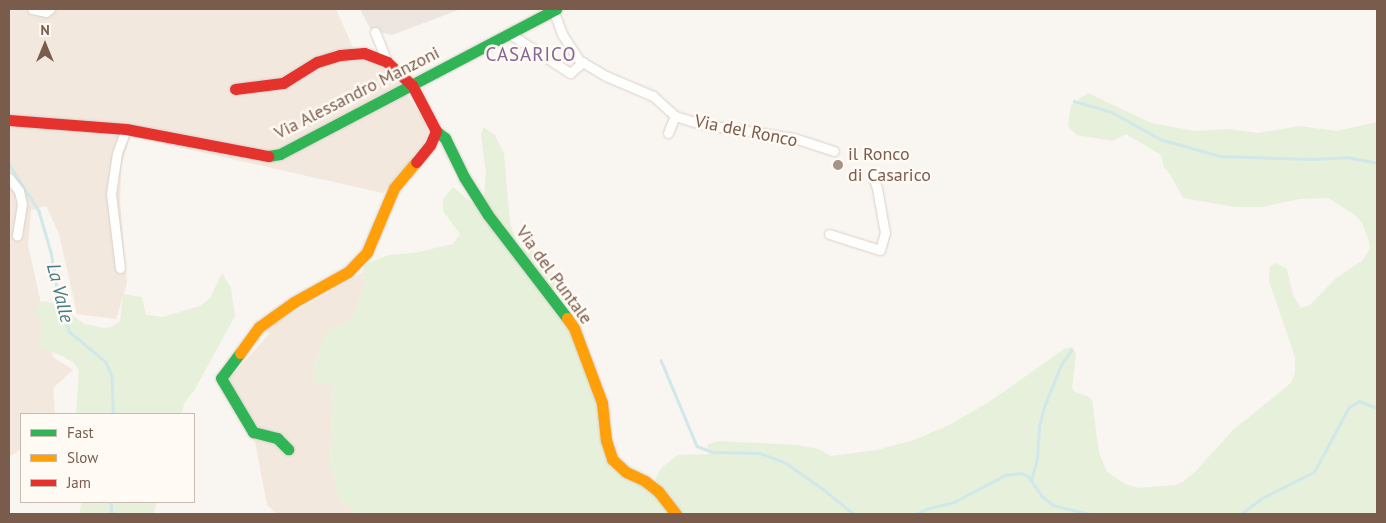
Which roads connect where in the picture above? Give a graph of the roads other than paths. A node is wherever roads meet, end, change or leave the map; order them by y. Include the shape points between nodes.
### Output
1 (32, 9) edge
2 (50, 9) edge
3 (554, 9) edge
4 (375, 32) dead end
5 (510, 34) junction
6 (387, 62) junction
7 (583, 62) junction
8 (412, 85) junction
9 (235, 89) dead end
10 (675, 116) junction
11 (9, 120) edge
12 (126, 129) junction
13 (436, 131) junction
14 (668, 134) dead end
15 (834, 151) dead end
16 (872, 174) dead end
17 (9, 178) edge
18 (829, 234) dead end
19 (17, 236) dead end
20 (120, 268) dead end
21 (288, 449) dead end
22 (676, 514) edge

1 - 2 street via 46,12
3 - 5 street, Via Alessandro Manzoni
3 - 7 street, Via del Ronco via 562,34
4 - 6 street
5 - 7 street via 570,73
5 - 8 street, Via Alessandro Manzoni
6 - 8 street, Via del Puntale
6 - 9 street via 364,53 340,55 318,62 283,83
7 - 10 street, Via del Ronco via 606,76 653,96
8 - 12 street, Via Alessandro Manzoni via 280,154 267,156
8 - 13 street, Via del Puntale
10 - 14 street
10 - 15 street, Via del Ronco via 701,124 794,138
11 - 12 street, Via Alessandro Manzoni
12 - 20 street via 117,153 111,194
13 - 21 street via 430,145 394,188 367,252 348,272 294,302 260,327 221,378 253,432 277,438
13 - 22 street, Via del Puntale via 445,138 488,215 574,328 602,403 606,440 612,459 626,472 645,480 658,491
16 - 18 street via 885,233 880,250
17 - 19 street via 20,191 22,204

